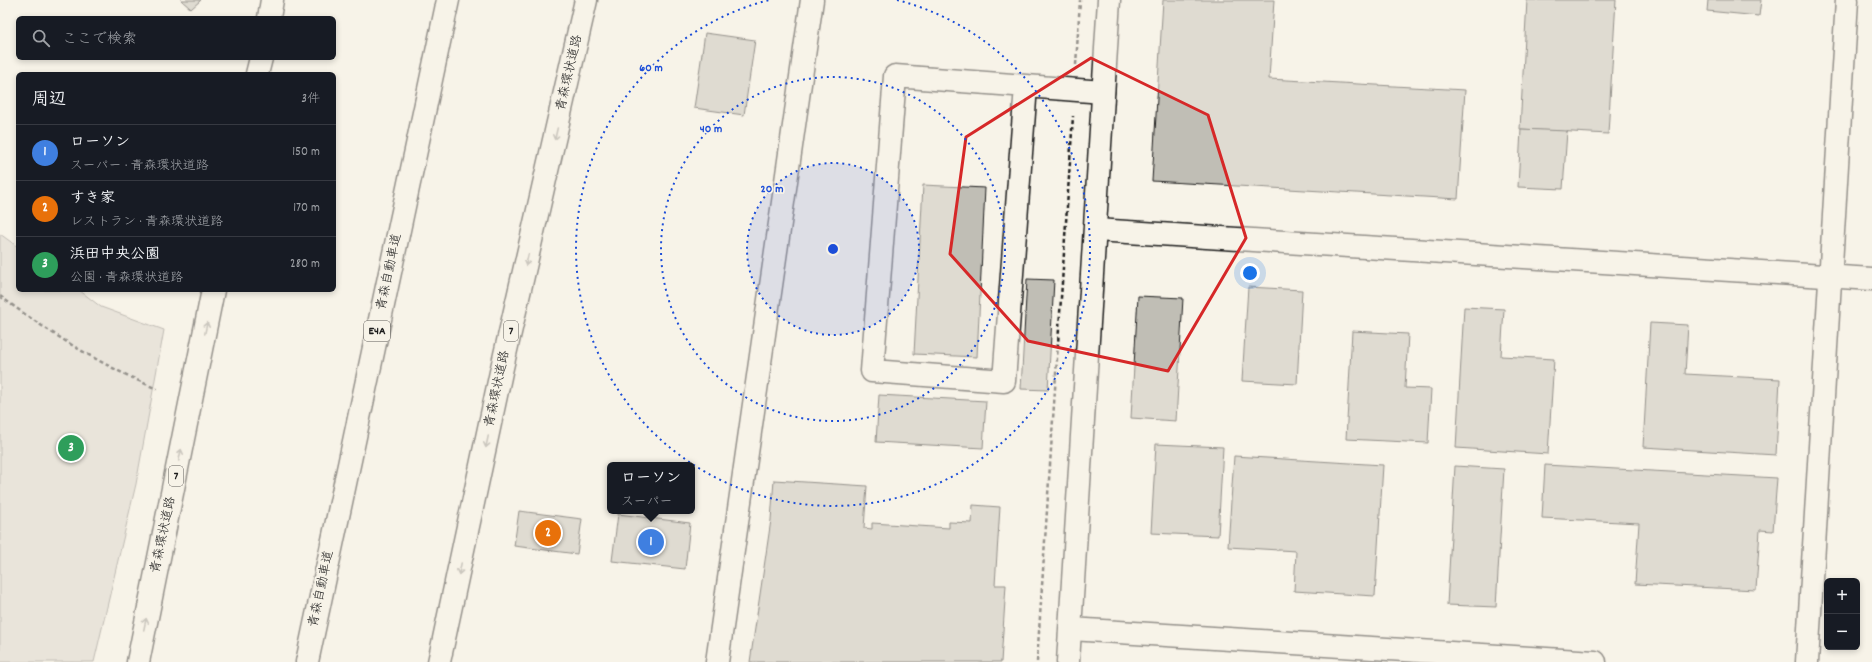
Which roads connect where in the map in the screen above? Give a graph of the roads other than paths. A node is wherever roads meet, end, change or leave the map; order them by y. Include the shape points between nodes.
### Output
1 (272, 0) edge
2 (448, 0) edge
3 (586, 0) edge
4 (812, 0) edge
5 (1109, 0) edge
6 (1848, 0) edge
7 (269, 16) edge
8 (260, 60) edge
9 (258, 72) edge
10 (1026, 86) junction
11 (1103, 92) junction
12 (1096, 230) junction
13 (1829, 276) junction
14 (1872, 279) edge
15 (214, 292) edge
16 (1071, 629) junction
17 (138, 662) edge
18 (307, 662) edge
19 (439, 662) edge
20 (717, 662) edge
21 (1068, 662) edge
22 (1595, 662) edge
23 (1806, 662) edge

1 - 7 main road
2 - 18 main road, 青森自動車道 / E4A
3 -> 19 main road, 青森環状道路 / 7 via 503,364
4 - 20 main road
5 - 11 main road
6 - 13 main road
8 - 9 main road
10 - 10 main road via 1004,381 872,371 895,76
10 - 11 main road
11 - 12 main road
12 - 13 main road
12 - 16 main road
13 - 14 main road
13 - 23 main road
17 -> 15 main road, 青森環状道路 / 7
16 - 21 main road
16 - 22 main road

